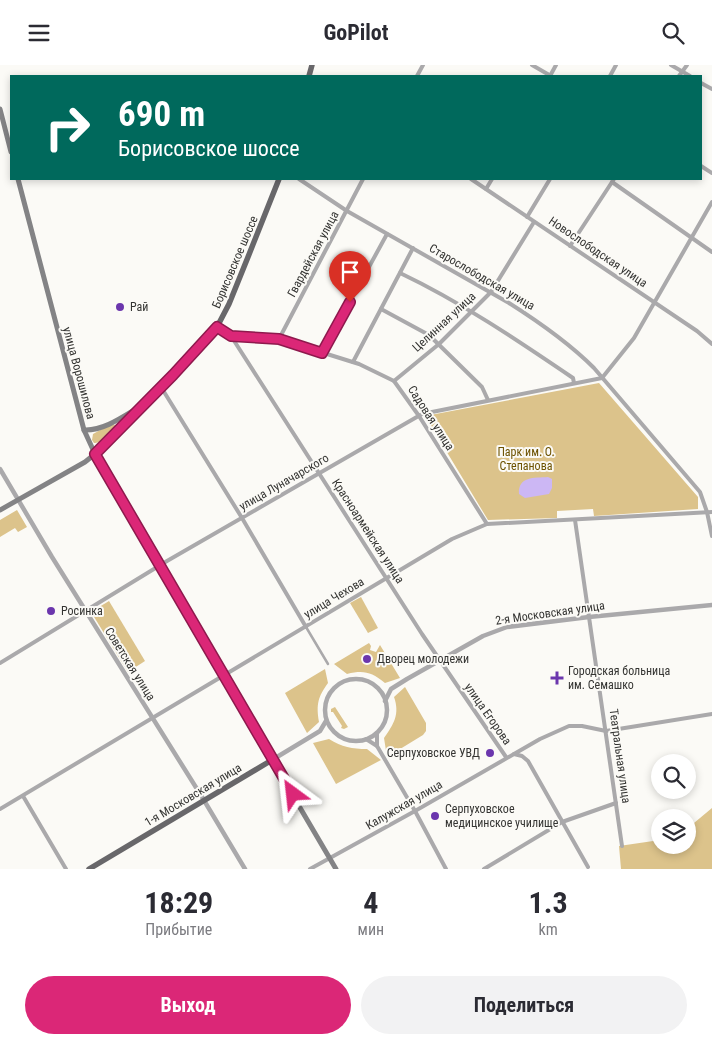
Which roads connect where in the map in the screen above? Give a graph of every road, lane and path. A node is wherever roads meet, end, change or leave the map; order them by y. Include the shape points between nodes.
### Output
1 (532, 65) edge
2 (671, 65) edge
3 (687, 65) edge
4 (682, 71) junction
5 (548, 75) edge
6 (680, 75) edge
7 (688, 75) edge
8 (0, 109) edge
9 (10, 148) edge
10 (18, 180) edge
11 (278, 180) edge
12 (300, 180) edge
13 (363, 180) edge
14 (472, 180) edge
15 (491, 180) edge
16 (549, 180) edge
17 (613, 181) edge
18 (486, 189) junction
19 (712, 202) edge
20 (347, 211) junction
21 (527, 217) junction
22 (534, 222) junction
23 (387, 234) junction
24 (691, 238) junction
25 (570, 246) junction
26 (413, 249) junction
27 (712, 251) edge
28 (400, 273) junction
29 (491, 292) junction
30 (653, 301) junction
31 (381, 309) junction
32 (471, 312) junction
33 (217, 327) junction
34 (231, 336) junction
35 (279, 339) junction
36 (439, 344) junction
37 (712, 344) edge
38 (322, 353) junction
39 (353, 362) junction
40 (602, 378) junction
41 (394, 381) junction
42 (574, 383) junction
43 (161, 387) junction
44 (488, 400) junction
45 (143, 405) junction
46 (419, 416) junction
47 (112, 422) junction
48 (84, 430) junction
49 (118, 431) junction
50 (95, 454) junction
51 (0, 469) edge
52 (318, 474) junction
53 (18, 500) junction
54 (0, 510) edge
55 (710, 512) edge
56 (242, 518) junction
57 (575, 520) junction
58 (486, 523) junction
59 (712, 536) edge
60 (159, 566) junction
61 (386, 577) junction
62 (712, 605) edge
63 (86, 612) junction
64 (589, 617) junction
65 (306, 627) junction
66 (439, 660) junction
67 (0, 663) edge
68 (328, 664) dead end
69 (224, 676) junction
70 (378, 689) junction
71 (391, 689) junction
72 (385, 701) junction
73 (712, 714) edge
74 (153, 718) junction
75 (326, 721) junction
76 (320, 731) junction
77 (332, 731) junction
78 (606, 731) junction
79 (377, 733) junction
80 (366, 739) junction
81 (377, 746) junction
82 (514, 753) junction
83 (506, 757) junction
84 (272, 760) junction
85 (23, 796) junction
86 (204, 799) junction
87 (616, 803) junction
88 (0, 809) edge
89 (415, 811) junction
90 (562, 822) junction
91 (622, 846) dead end
92 (330, 857) junction
93 (588, 867) dead end
94 (66, 869) edge
95 (89, 869) edge
96 (245, 869) edge
97 (310, 869) edge
98 (336, 869) edge
99 (446, 869) edge
100 (484, 869) edge

1 - 5 street
2 - 4 street
3 - 4 street
4 - 6 street
4 - 7 street
8 - 9 main road
10 - 48 main road, улица Ворошилова
11 - 33 main road, Борисовское шоссе via 252,249
12 - 20 street, Старослободская улица
13 - 20 street, Гвардейская улица
14 - 18 street, Новослободская улица
15 - 18 street
16 - 21 street
17 - 24 street
17 - 25 street
18 - 21 street, Новослободская улица
19 - 24 street
20 - 23 street, Старослободская улица
20 - 35 street, Гвардейская улица
21 - 22 street, Новослободская улица
22 - 25 street, Новослободская улица
22 - 29 street, Целинная улица
23 - 26 street, Старослободская улица
23 - 38 street
24 - 27 street
24 - 30 street
25 - 30 street, Новослободская улица
26 - 28 street
26 - 29 street, Старослободская улица
28 - 31 street
28 - 32 street
29 - 32 street, Целинная улица
29 - 40 street, Старослободская улица via 529,315 579,353
30 - 37 street, Новослободская улица
30 - 40 street via 634,338
31 - 36 street via 429,335
31 - 39 street
32 - 36 street, Целинная улица
32 - 42 street via 573,378
33 - 34 street, Садовая улица
33 - 43 main road, Борисовское шоссе
34 - 35 street, Садовая улица
34 - 52 street, Красноармейская улица
35 - 38 street, Садовая улица
36 - 41 street, Целинная улица
36 - 44 street via 482,387
38 - 39 street, Садовая улица
39 - 41 street, Садовая улица
40 - 42 street, улица Луначарского
40 - 55 street, Старослободская улица via 700,492
41 - 46 street, Садовая улица
42 - 44 street, улица Луначарского
43 - 45 main road, Борисовское шоссе
43 - 56 street
44 - 46 street, улица Луначарского
45 - 47 main road
45 - 49 main road, Борисовское шоссе
46 - 52 street, улица Луначарского
46 - 58 street, Садовая улица
47 - 48 main road
47 - 49 main road
48 - 50 main road, улица Ворошилова
49 - 50 main road, Борисовское шоссе
50 - 53 main road
50 - 60 main road, улица Ворошилова
51 - 53 street, Советская улица
52 - 56 street, улица Луначарского
52 - 61 street, Красноармейская улица
53 - 54 main road
53 - 63 street, Советская улица
55 - 57 street, улица Чехова
55 - 59 street, Старослободская улица
56 - 60 street, улица Луначарского
56 - 65 street
57 - 58 street, улица Чехова
57 - 64 street, Театральная улица
58 - 61 street, улица Чехова
60 - 63 street, улица Луначарского
60 - 69 main road, улица Ворошилова
61 - 65 street, улица Чехова
61 - 66 street, Красноармейская улица
62 - 64 street, 2-я Московская улица
63 - 67 street, улица Луначарского
63 - 74 street, Советская улица
64 - 66 street, 2-я Московская улица via 495,630
64 - 78 street, Театральная улица
65 - 68 street
65 - 69 street, улица Чехова
66 - 71 street, 2-я Московская улица
66 - 83 street, улица Егорова
69 - 74 street, улица Чехова
69 - 84 main road, улица Ворошилова
70 - 71 street
70 - 72 street
70 - 75 street via 361,680 341,683 326,701
71 - 72 street
72 - 79 street via 385,721
73 - 78 street
74 - 85 street, улица Чехова
74 - 86 street, Советская улица
75 - 76 street
75 - 77 street
76 - 77 street
76 - 84 street, 1-я Московская улица
77 - 80 street via 348,741
78 - 82 street via 569,726
78 - 87 street, Театральная улица
79 - 80 street
79 - 81 street
80 - 81 street
81 - 89 street
82 - 83 street, улица Егорова
82 - 90 street, улица Егорова via 528,761
83 - 89 street, Калужская улица
84 - 86 main road, 1-я Московская улица
84 - 92 main road, улица Ворошилова
85 - 88 street, улица Чехова
85 - 94 street
86 - 95 main road, 1-я Московская улица
86 - 96 street, Советская улица
87 - 90 street
87 - 91 street, Театральная улица
89 - 92 street, Калужская улица
89 - 99 street
90 - 93 street, улица Егорова
90 - 100 street
92 - 97 street, Калужская улица
92 - 98 main road, улица Ворошилова

